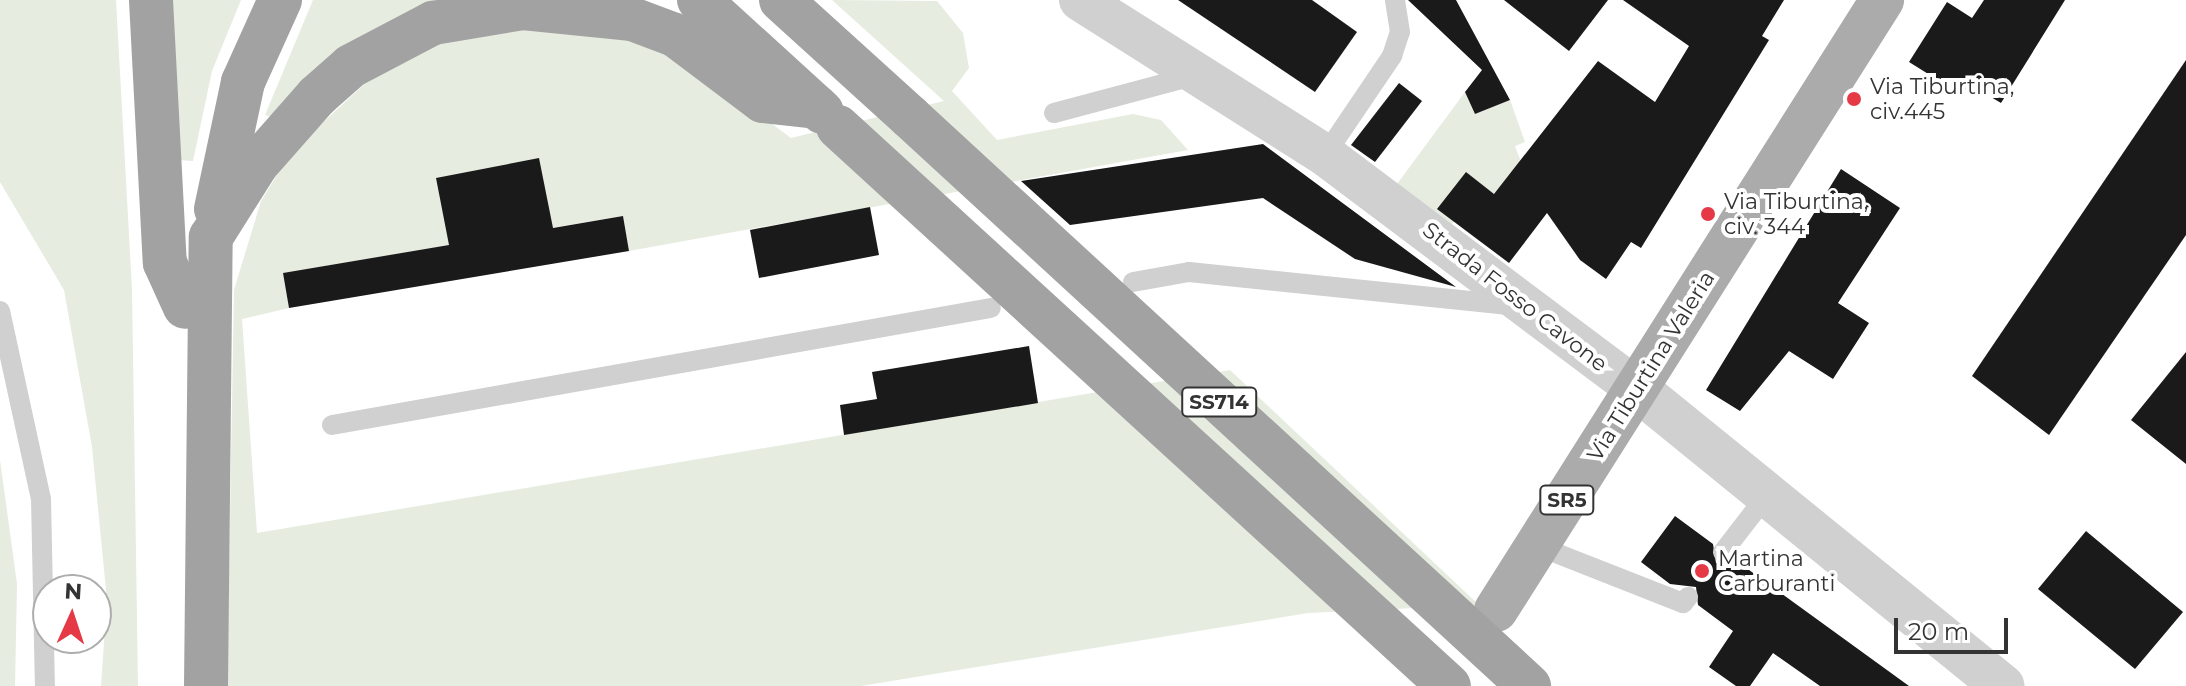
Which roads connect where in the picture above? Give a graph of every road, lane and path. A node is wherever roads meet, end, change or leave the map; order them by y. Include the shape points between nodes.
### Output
1 (151, 0) edge
2 (280, 0) edge
3 (699, 0) edge
4 (781, 0) edge
5 (1080, 0) edge
6 (1395, 0) edge
7 (1882, 0) edge
8 (1197, 75) junction
9 (1054, 113) dead end
10 (827, 117) junction
11 (1325, 155) junction
12 (211, 237) junction
13 (1133, 282) dead end
14 (1528, 306) junction
15 (185, 307) junction
16 (991, 308) dead end
17 (0, 311) edge
18 (1637, 389) junction
19 (332, 425) dead end
20 (1767, 495) junction
21 (1538, 546) junction
22 (1723, 552) dead end
23 (1688, 597) dead end
24 (1496, 610) dead end
25 (45, 686) edge
26 (183, 686) edge
27 (206, 686) edge
28 (1449, 686) edge
29 (1529, 686) edge
30 (2002, 686) edge

1 - 15 highway via 165,263
2 - 12 highway via 243,82
3 - 10 highway, SS714
4 - 29 highway, SS714, bridge
5 - 8 street, Strada Fosso Cavone
6 - 11 lane via 1400,32 1392,56
7 - 18 main road, Via Tiburtina Valeria / SR5
8 - 9 lane
8 - 11 street, Strada Fosso Cavone
10 - 12 highway via 763,101 675,35 632,19 523,8 476,13 395,40 351,66 286,127
10 - 28 highway, SS714, bridge
11 - 14 street, Strada Fosso Cavone
12 - 15 highway
12 - 27 highway
13 - 14 lane via 1189,272
14 - 18 street, Strada Fosso Cavone
15 - 26 highway
16 - 19 lane
17 - 25 lane via 41,499
18 - 20 street, Strada Fosso Cavone
18 - 21 main road, Via Tiburtina Valeria / SR5
20 - 22 lane
20 - 30 street, Strada Fosso Cavone
21 - 23 lane via 1683,603
21 - 24 main road, Via Tiburtina Valeria / SR5

